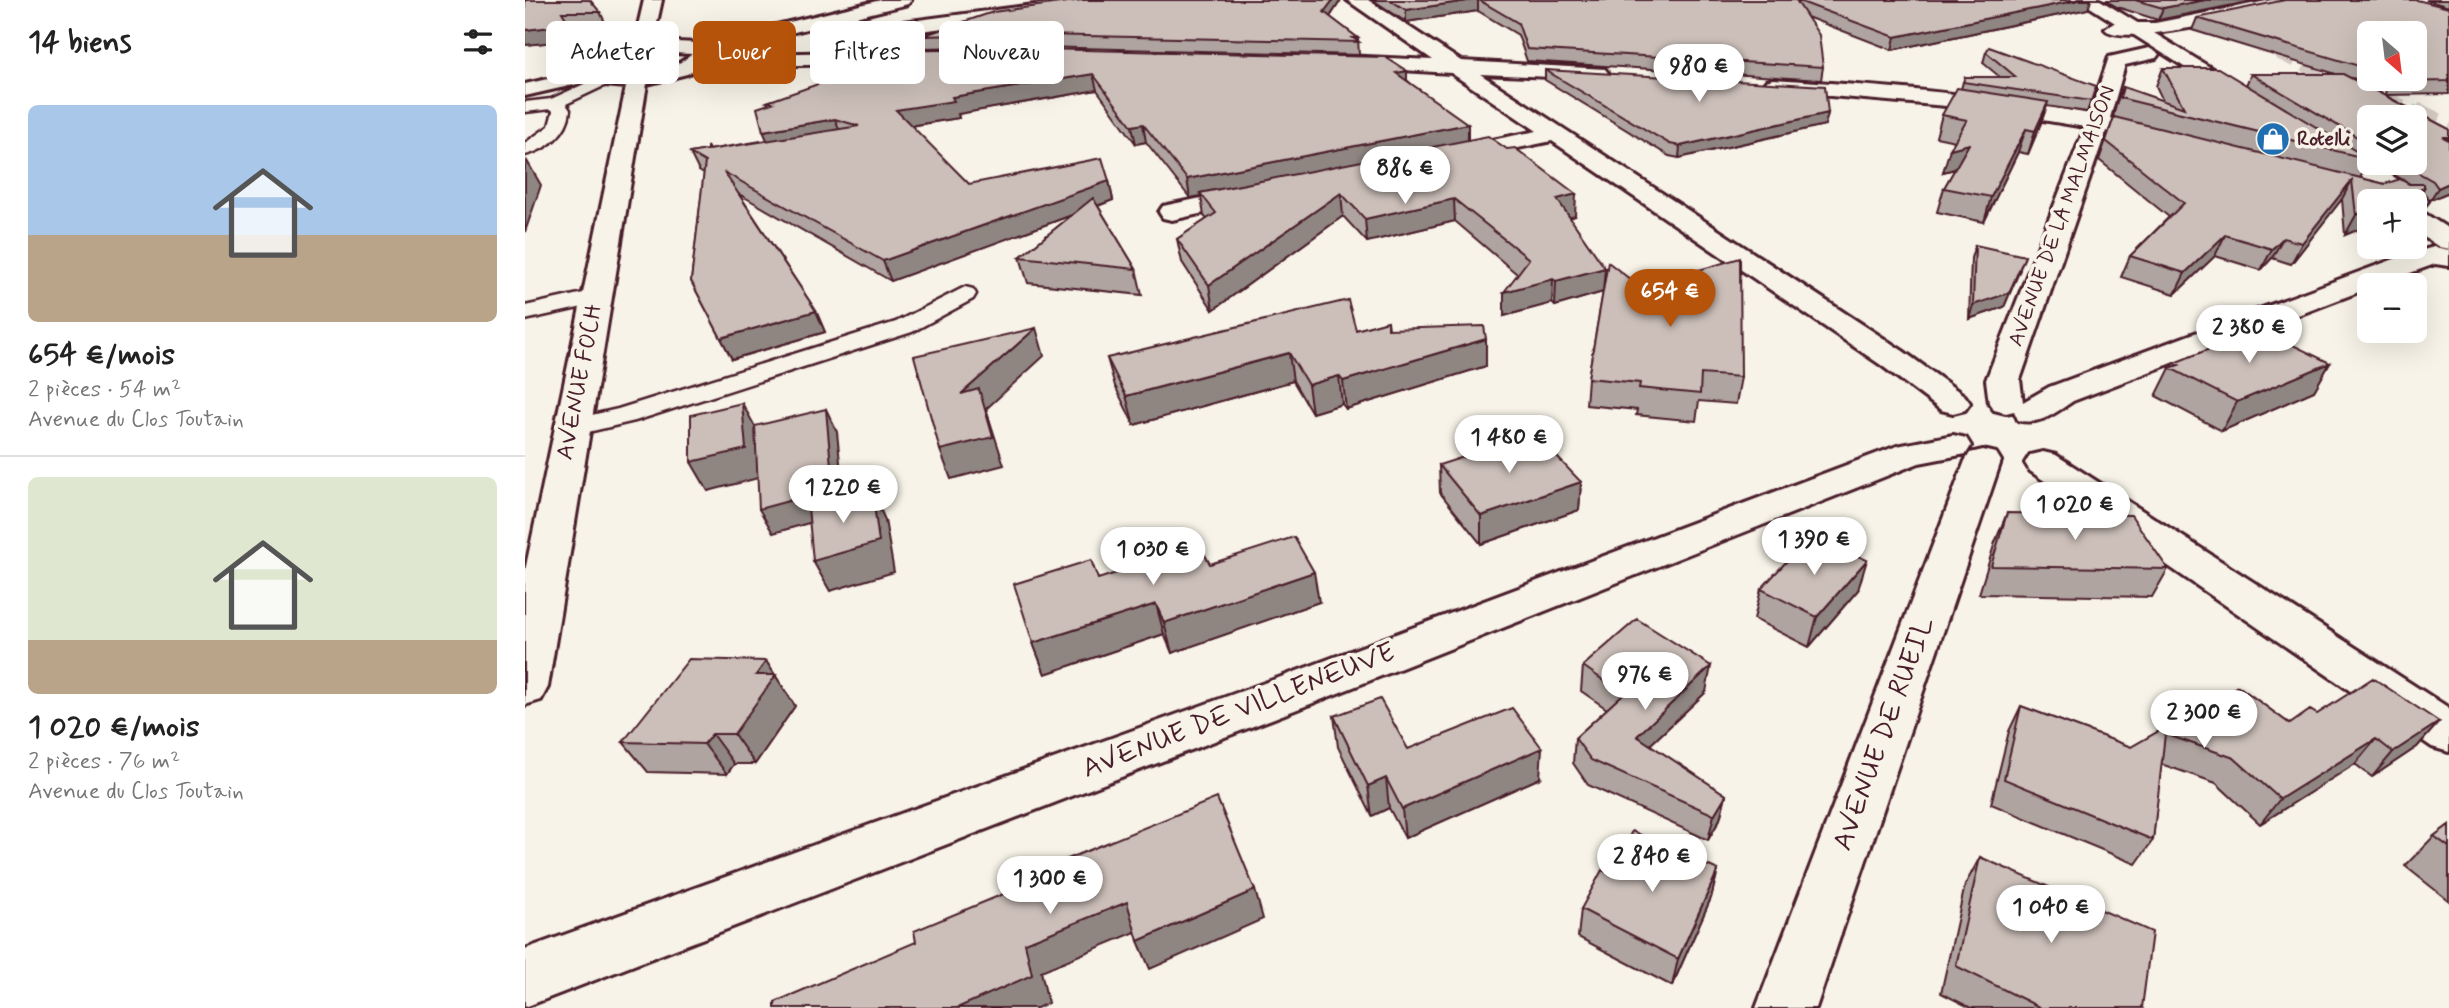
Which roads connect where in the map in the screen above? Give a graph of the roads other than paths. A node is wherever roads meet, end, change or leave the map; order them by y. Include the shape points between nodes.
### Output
1 (653, 0) edge
2 (902, 0) edge
3 (1112, 0) edge
4 (1356, 0) edge
5 (2067, 0) edge
6 (2088, 0) edge
7 (2297, 0) edge
8 (649, 21) edge
9 (796, 29) edge
10 (2136, 29) junction
11 (2114, 30) junction
12 (796, 42) edge
13 (2149, 54) junction
14 (796, 55) edge
15 (939, 56) edge
16 (1330, 62) edge
17 (1454, 66) junction
18 (1621, 75) edge
19 (1751, 83) edge
20 (548, 84) edge
21 (575, 84) edge
22 (636, 84) edge
23 (525, 90) edge
24 (555, 103) junction
25 (525, 107) edge
26 (2098, 123) junction
27 (1555, 134) junction
28 (2178, 141) edge
29 (525, 150) edge
30 (1432, 159) edge
31 (2352, 189) edge
32 (2369, 189) edge
33 (2393, 189) edge
34 (1281, 190) edge
35 (2357, 191) edge
36 (2427, 208) edge
37 (1172, 212) dead end
38 (2449, 222) edge
39 (2427, 227) edge
40 (2449, 241) edge
41 (2449, 258) edge
42 (965, 295) dead end
43 (597, 297) junction
44 (525, 313) edge
45 (2018, 408) junction
46 (571, 428) junction
47 (1963, 437) junction
48 (2043, 463) junction
49 (525, 687) edge
50 (2449, 733) edge
51 (525, 978) edge
52 (1786, 1008) edge

1 - 8 street, AVENUE FOCH
2 - 9 street
3 - 12 street
4 - 17 street
5 - 11 street
6 - 10 street
7 - 10 street
10 - 11 street
10 - 13 street via 2249,107
11 - 13 street
13 - 26 street, AVENUE DE LA MALMAISON via 2116,61
14 - 15 street
16 - 17 street
17 - 18 street
17 - 27 street
19 - 26 street via 1908,95
20 - 23 street
21 - 24 lane
22 - 43 street, AVENUE FOCH
24 - 25 lane
24 - 29 lane via 562,110 558,127 547,139
26 - 28 street
26 - 45 street, AVENUE DE LA MALMAISON via 2003,380
27 - 30 street
27 - 47 street via 1892,358
31 - 35 street
32 - 33 street via 2300,138
34 - 37 street
36 - 38 street
39 - 40 street
41 - 45 street via 2434,255 2415,261
42 - 46 lane via 904,327 626,415
43 - 44 lane
43 - 46 street, AVENUE FOCH
45 - 47 street via 1974,399
45 - 48 street via 2041,419 2057,438 2054,455
46 - 49 street, AVENUE FOCH
47 - 48 street via 2007,466
47 - 51 street, AVENUE DE VILLENEUVE
47 - 52 street, AVENUE DE RUEIL
48 - 50 street

